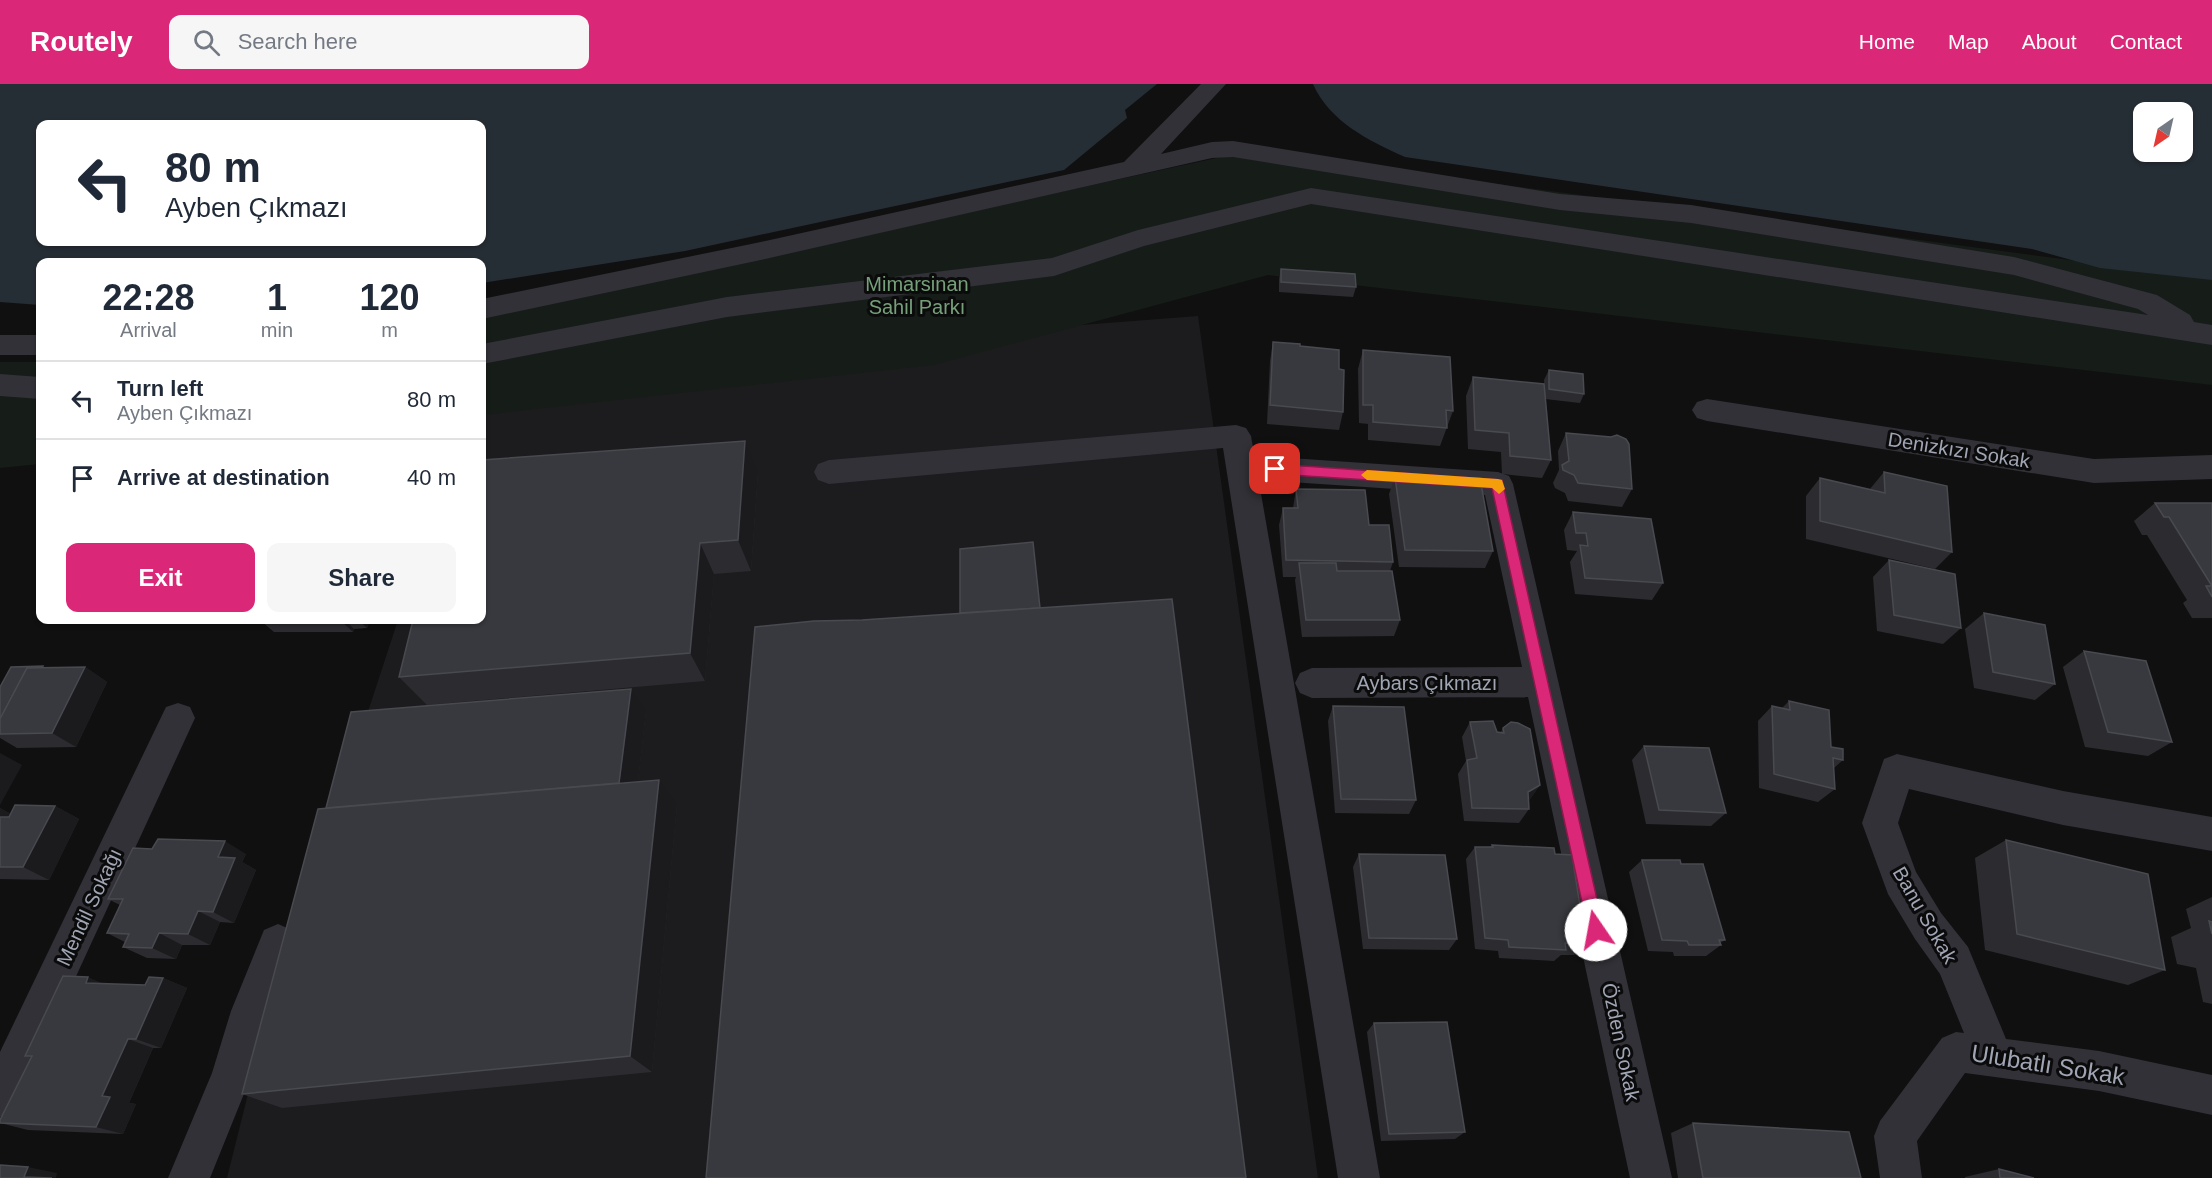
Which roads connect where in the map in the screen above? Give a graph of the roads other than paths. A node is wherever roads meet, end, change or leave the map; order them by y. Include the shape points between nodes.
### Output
1 (1214, 84) edge
2 (1133, 168) junction
3 (486, 308) edge
4 (2205, 334) edge
5 (0, 345) edge
6 (36, 345) edge
7 (486, 353) edge
8 (0, 385) edge
9 (36, 388) edge
10 (1707, 410) dead end
11 (2212, 467) edge
12 (1275, 469) dead end
13 (829, 472) dead end
14 (1541, 682) junction
15 (1312, 683) dead end
16 (178, 718) dead end
17 (2212, 834) edge
18 (278, 943) dead end
19 (1994, 1057) junction
20 (2212, 1095) edge
21 (0, 1097) edge
22 (189, 1178) edge
23 (1359, 1178) edge
24 (1651, 1178) edge
25 (1901, 1178) edge

1 - 2 street
2 - 3 street
2 - 4 street via 1233,149 1560,202 1691,214 2014,266 2147,302
4 - 7 street via 1311,196 1138,238 1054,267 727,307
5 - 6 street
8 - 9 street
10 - 11 street, Denizkızı Sokak via 2094,471
12 - 14 street, Özden Sokak via 1498,484
13 - 23 street via 1236,436
14 - 15 street, Aybars Çıkmazı
14 - 24 street, Özden Sokak
16 - 21 street, Mendil Sokağı
17 - 19 street, Banu Sokak via 2063,808 1897,770 1880,823 1901,881 1953,961
18 - 22 street via 232,1074
19 - 20 street, Ulubatlı Sokak via 2099,1071
19 - 25 street, Ulubatlı Sokak via 1956,1052 1895,1136

